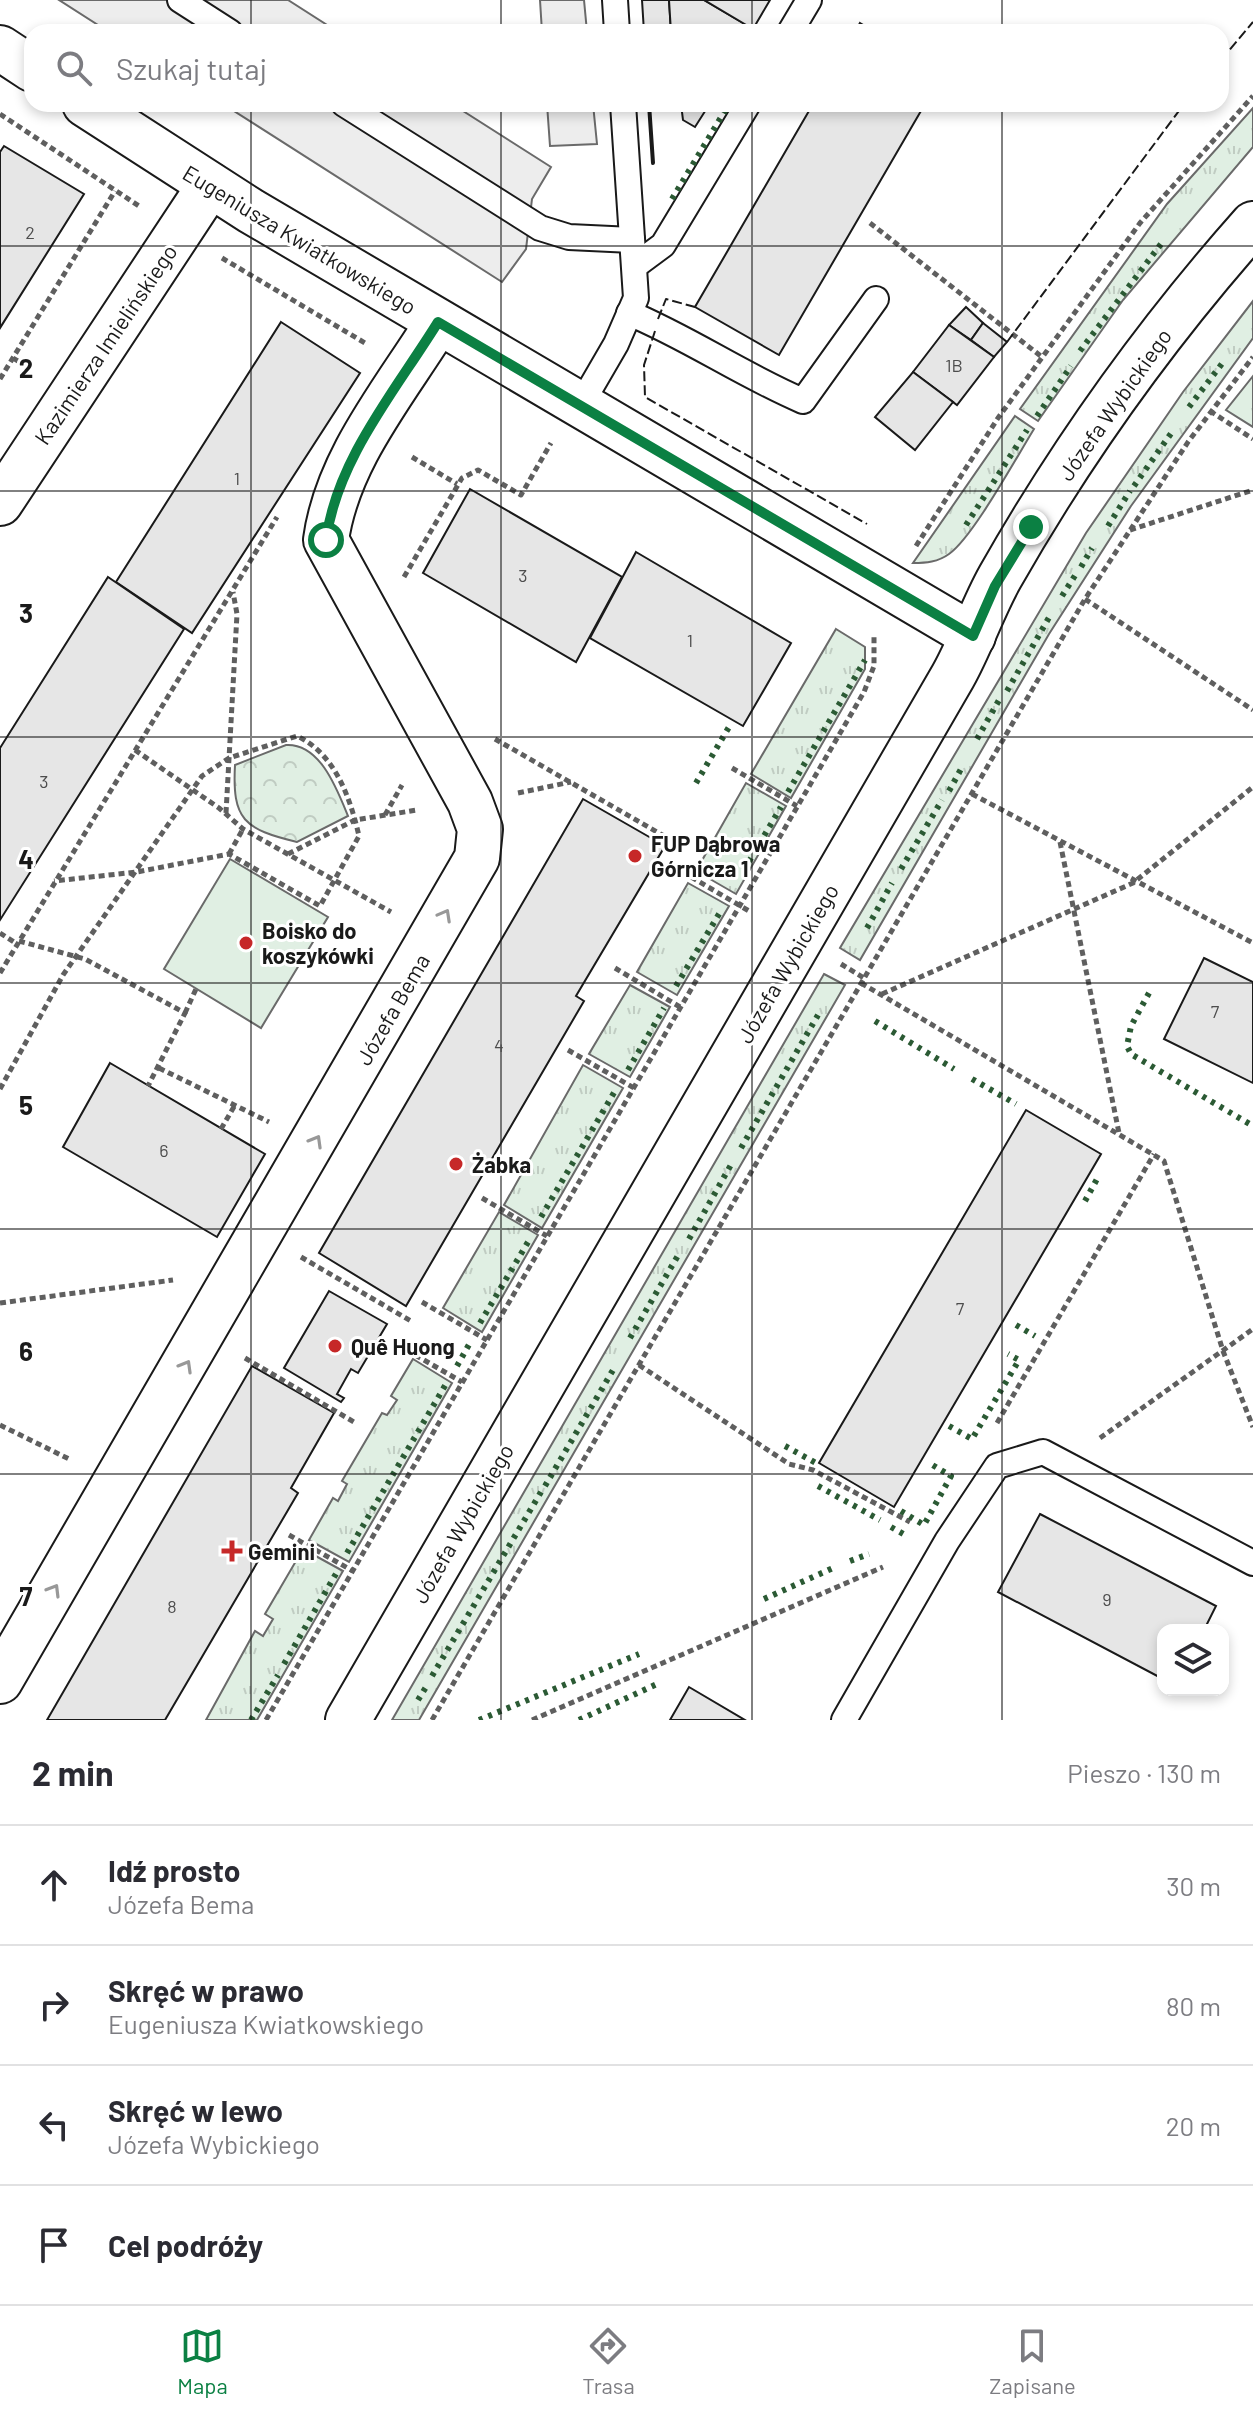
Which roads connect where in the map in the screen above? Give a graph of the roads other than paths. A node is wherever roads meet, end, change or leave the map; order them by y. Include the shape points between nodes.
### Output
1 (180, 0) edge
2 (615, 0) edge
3 (809, 0) edge
4 (218, 24) edge
5 (616, 24) edge
6 (795, 24) edge
7 (0, 48) edge
8 (24, 64) edge
9 (97, 112) edge
10 (357, 112) edge
11 (624, 112) edge
12 (743, 112) edge
13 (210, 185) junction
14 (1253, 224) edge
15 (632, 240) junction
16 (636, 265) junction
17 (876, 299) dead end
18 (629, 313) junction
19 (438, 322) junction
20 (577, 404) junction
21 (0, 503) edge
22 (973, 636) junction
23 (1253, 1563) edge
24 (0, 1681) edge
25 (348, 1720) edge
26 (844, 1720) edge

1 - 4 lane
2 - 5 lane
3 - 6 lane
7 - 8 street
9 - 13 street, Eugeniusza Kwiatkowskiego
10 - 15 lane via 540,228 569,237
11 - 15 lane
12 - 16 lane via 663,245
13 - 19 street, Eugeniusza Kwiatkowskiego
13 - 21 street, Kazimierza Imielińskiego
14 - 22 street, Józefa Wybickiego via 1189,299 1082,448 1000,577
15 - 16 lane
16 - 18 lane via 636,298
17 - 18 lane via 803,401
18 - 20 lane
19 - 20 street, Eugeniusza Kwiatkowskiego
24 -> 19 street, Józefa Bema via 477,858 480,829 470,802 326,540 343,475
20 - 22 street, Eugeniusza Kwiatkowskiego
22 - 25 street, Józefa Wybickiego
23 - 26 lane via 1067,1461 1043,1452 997,1466 947,1541

